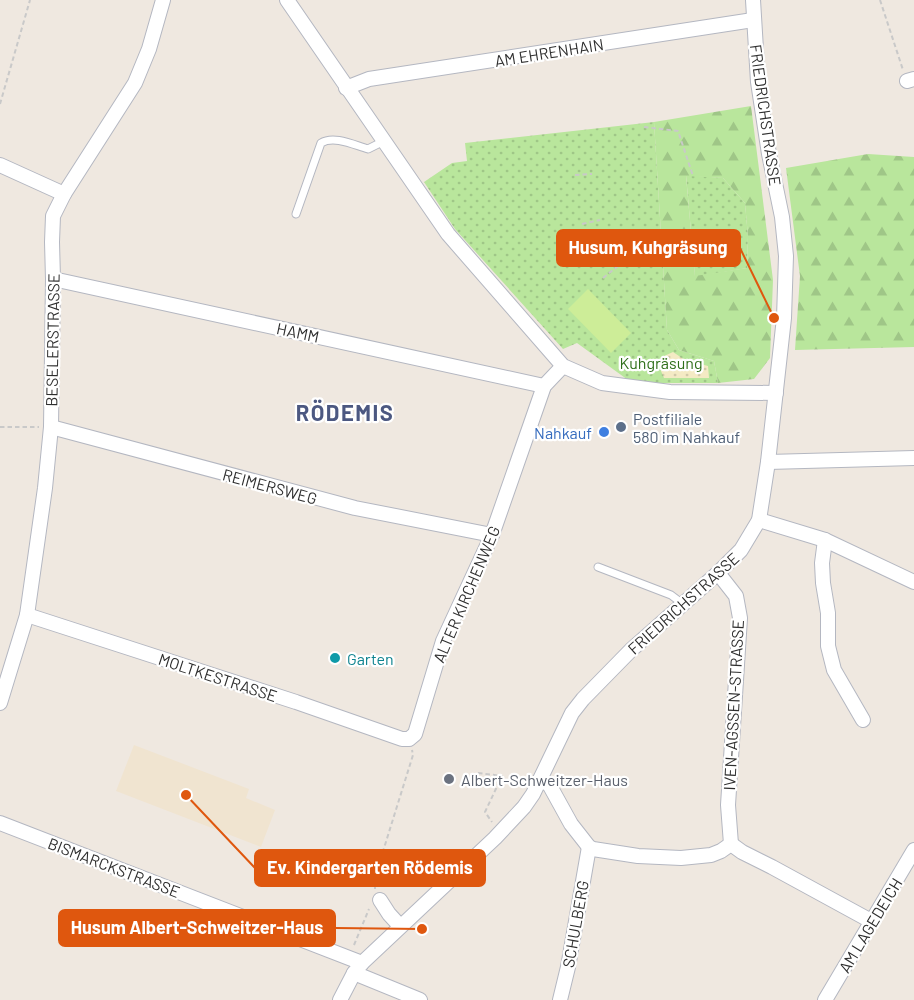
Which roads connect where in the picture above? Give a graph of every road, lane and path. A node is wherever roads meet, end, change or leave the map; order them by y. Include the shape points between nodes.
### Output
1 (30, 0) edge
2 (163, 0) edge
3 (287, 0) edge
4 (753, 0) edge
5 (880, 0) edge
6 (753, 21) junction
7 (911, 80) edge
8 (346, 88) junction
9 (0, 104) edge
10 (644, 127) dead end
11 (384, 141) junction
12 (0, 165) edge
13 (592, 174) dead end
14 (575, 175) dead end
15 (693, 176) dead end
16 (64, 194) junction
17 (296, 214) dead end
18 (600, 220) dead end
19 (582, 224) dead end
20 (618, 266) dead end
21 (603, 278) dead end
22 (53, 279) junction
23 (563, 366) junction
24 (544, 386) junction
25 (776, 393) junction
26 (0, 427) edge
27 (51, 427) junction
28 (914, 458) edge
29 (768, 462) junction
30 (759, 520) junction
31 (492, 536) junction
32 (825, 540) junction
33 (598, 567) dead end
34 (718, 573) junction
35 (914, 582) edge
36 (683, 604) junction
37 (27, 615) junction
38 (0, 703) edge
39 (863, 720) dead end
40 (409, 739) junction
41 (478, 773) dead end
42 (541, 778) junction
43 (0, 823) edge
44 (499, 833) junction
45 (731, 844) junction
46 (589, 847) junction
47 (914, 850) edge
48 (378, 896) junction
49 (871, 921) junction
50 (400, 926) junction
51 (355, 965) junction
52 (340, 1000) edge
53 (420, 1000) edge
54 (560, 1000) edge
55 (825, 1000) edge

1 - 9 path
2 - 16 street, BESELERSTRASSE via 135,83
3 - 8 street
4 - 6 street, FRIEDRICHSTRASSE
5 - 7 path
6 - 8 street, AM EHRENHAIN via 369,80
6 - 25 street, FRIEDRICHSTRASSE via 758,82 786,256
8 - 11 street
10 - 15 path via 678,131
11 - 17 lane via 368,149 336,140 321,143
11 - 23 street via 448,234
12 - 16 street
13 - 14 path
16 - 22 street, BESELERSTRASSE via 54,216
18 - 19 path
20 - 21 path
22 - 24 street, HAMM
22 - 27 street, BESELERSTRASSE
23 - 24 street, ALTER KIRCHENWEG
23 - 25 street via 602,383 670,392
24 - 31 street, ALTER KIRCHENWEG
25 - 29 street, FRIEDRICHSTRASSE
26 - 27 path
27 - 31 street, REIMERSWEG via 355,508
27 - 37 street, BESELERSTRASSE
28 - 29 street
29 - 30 street, FRIEDRICHSTRASSE
30 - 32 street
30 - 34 street, FRIEDRICHSTRASSE via 741,550
31 - 40 street, ALTER KIRCHENWEG via 443,641 415,734
32 - 35 street
32 - 39 street via 822,563 828,646 834,670
33 - 36 lane via 671,595
34 - 36 street, FRIEDRICHSTRASSE
34 - 45 street, IVEN-AGSSEN-STRASSE via 736,596 740,618 728,805
36 - 42 street, FRIEDRICHSTRASSE via 583,699 572,713
37 - 38 street, BESELERSTRASSE
37 - 40 street, MOLTKESTRASSE
40 - 48 path via 413,755 375,877
41 - 44 path via 502,776 485,812
42 - 44 street, FRIEDRICHSTRASSE via 524,807
42 - 46 street
43 - 51 street, BISMARCKSTRASSE
44 - 50 street, FRIEDRICHSTRASSE
45 - 46 street via 711,855 681,858 620,854
45 - 49 street
46 - 54 street, SCHULBERG
47 - 49 street, AM LAGEDEICH
48 - 50 street
48 - 51 path
49 - 55 street, AM LAGEDEICH
50 - 51 street, FRIEDRICHSTRASSE
51 - 52 street, FRIEDRICHSTRASSE
51 - 53 street

